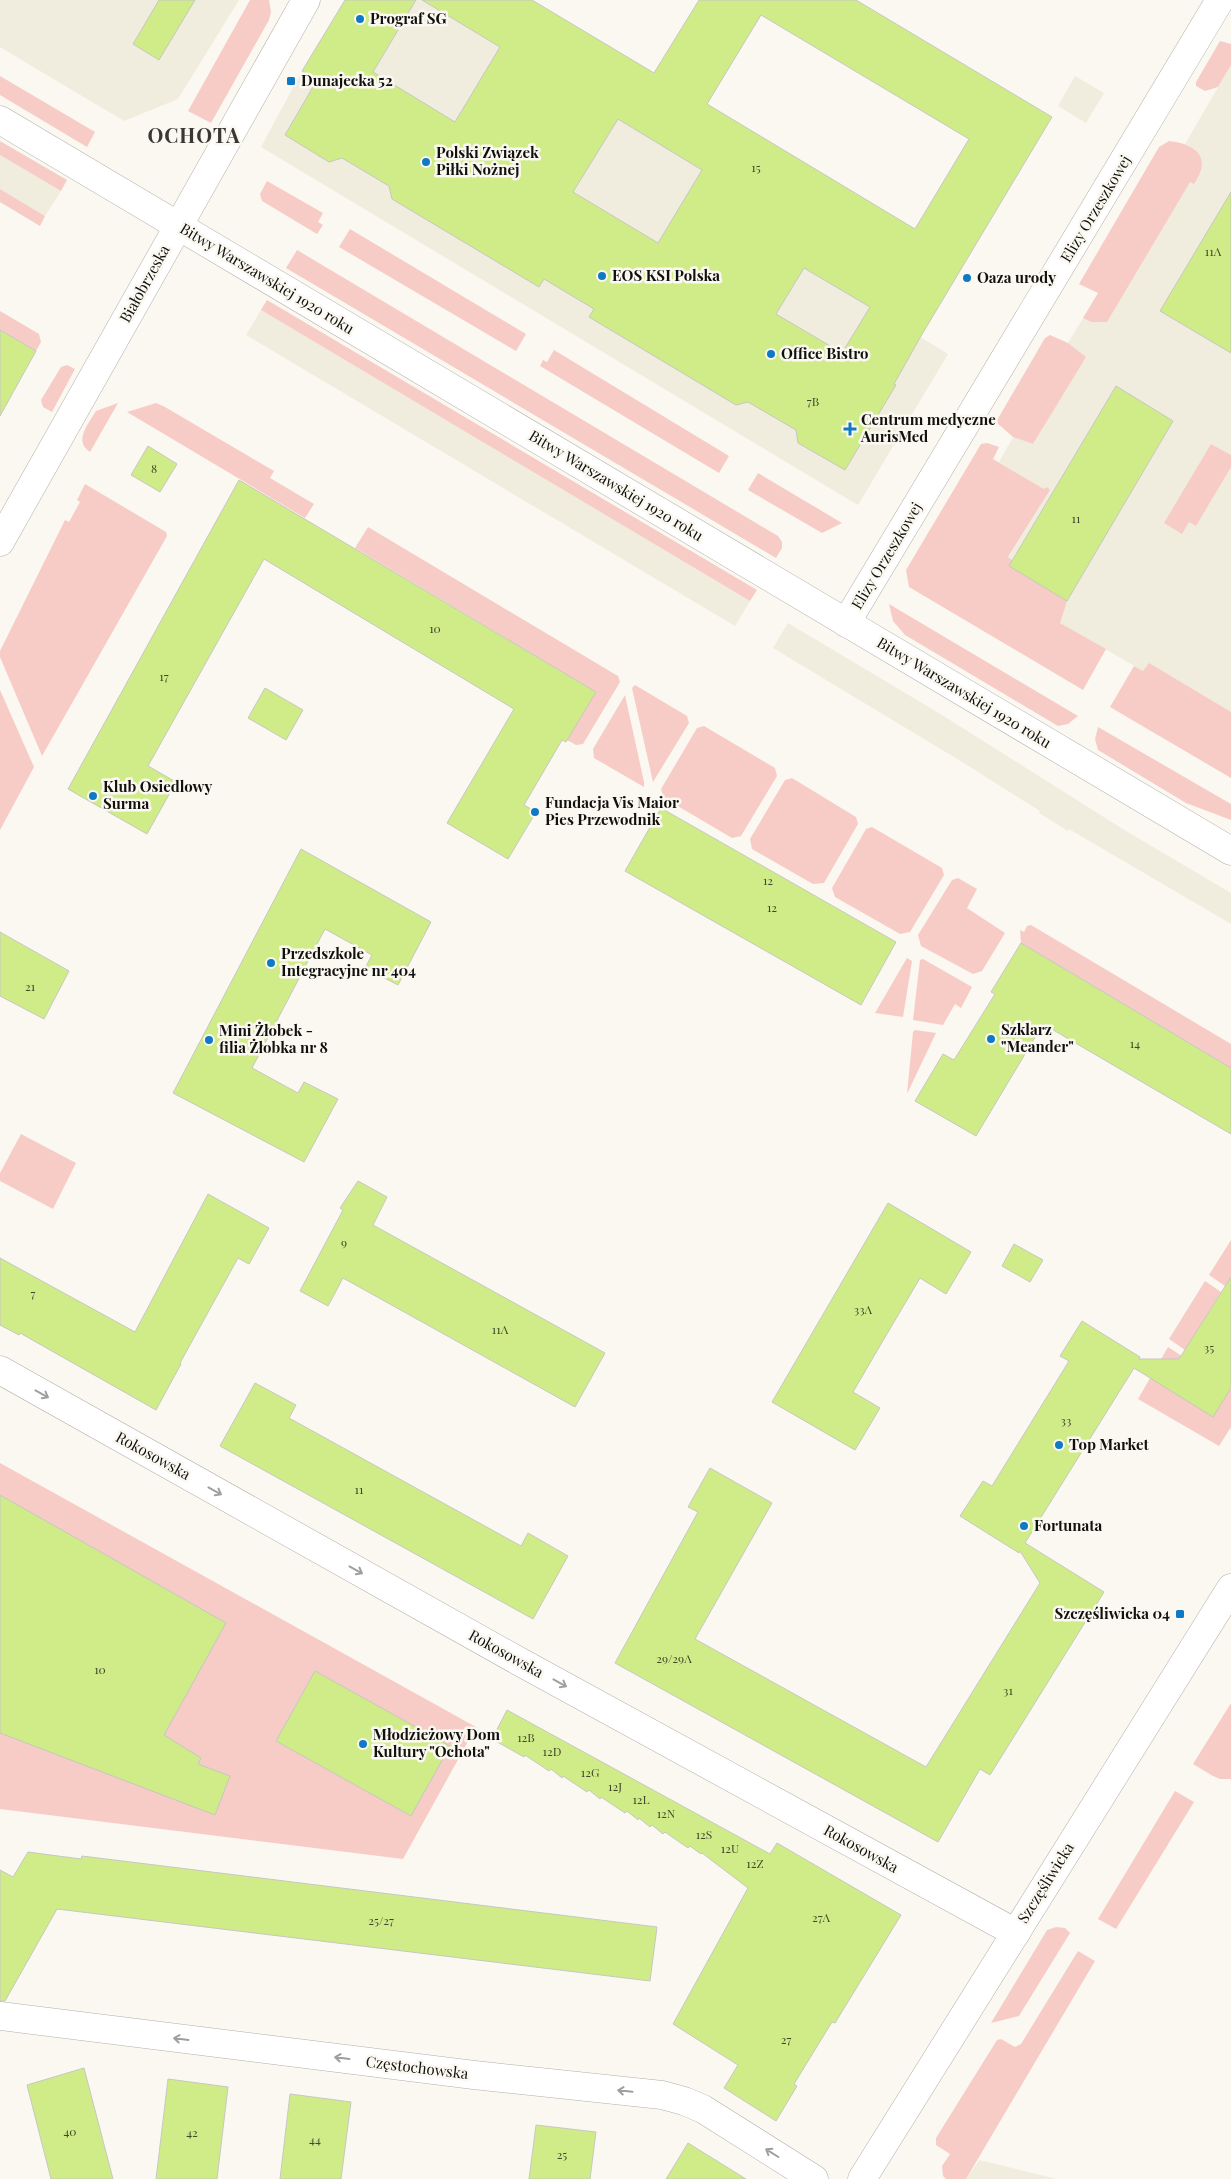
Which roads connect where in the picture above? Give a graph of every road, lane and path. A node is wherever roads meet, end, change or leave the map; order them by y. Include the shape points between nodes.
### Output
1 (306, 0) edge
2 (1220, 0) edge
3 (0, 120) edge
4 (178, 226) junction
5 (0, 542) edge
6 (846, 623) junction
7 (1231, 852) edge
8 (0, 1370) edge
9 (1231, 1588) edge
10 (1016, 1933) junction
11 (0, 2016) edge
12 (814, 2179) edge
13 (862, 2179) edge

1 - 4 street, Białobrzeska
2 - 6 street, Elizy Orzeszkowej
3 - 4 street, Bitwy Warszawskiej 1920 roku
4 - 5 street, Białobrzeska
4 - 6 street, Bitwy Warszawskiej 1920 roku
6 - 7 street, Bitwy Warszawskiej 1920 roku
8 -> 10 street, Rokosowska via 522,1663
9 - 10 street, Szczęśliwicka
10 - 13 street, Szczęśliwicka
12 -> 11 street, Częstochowska via 703,2109 662,2095

